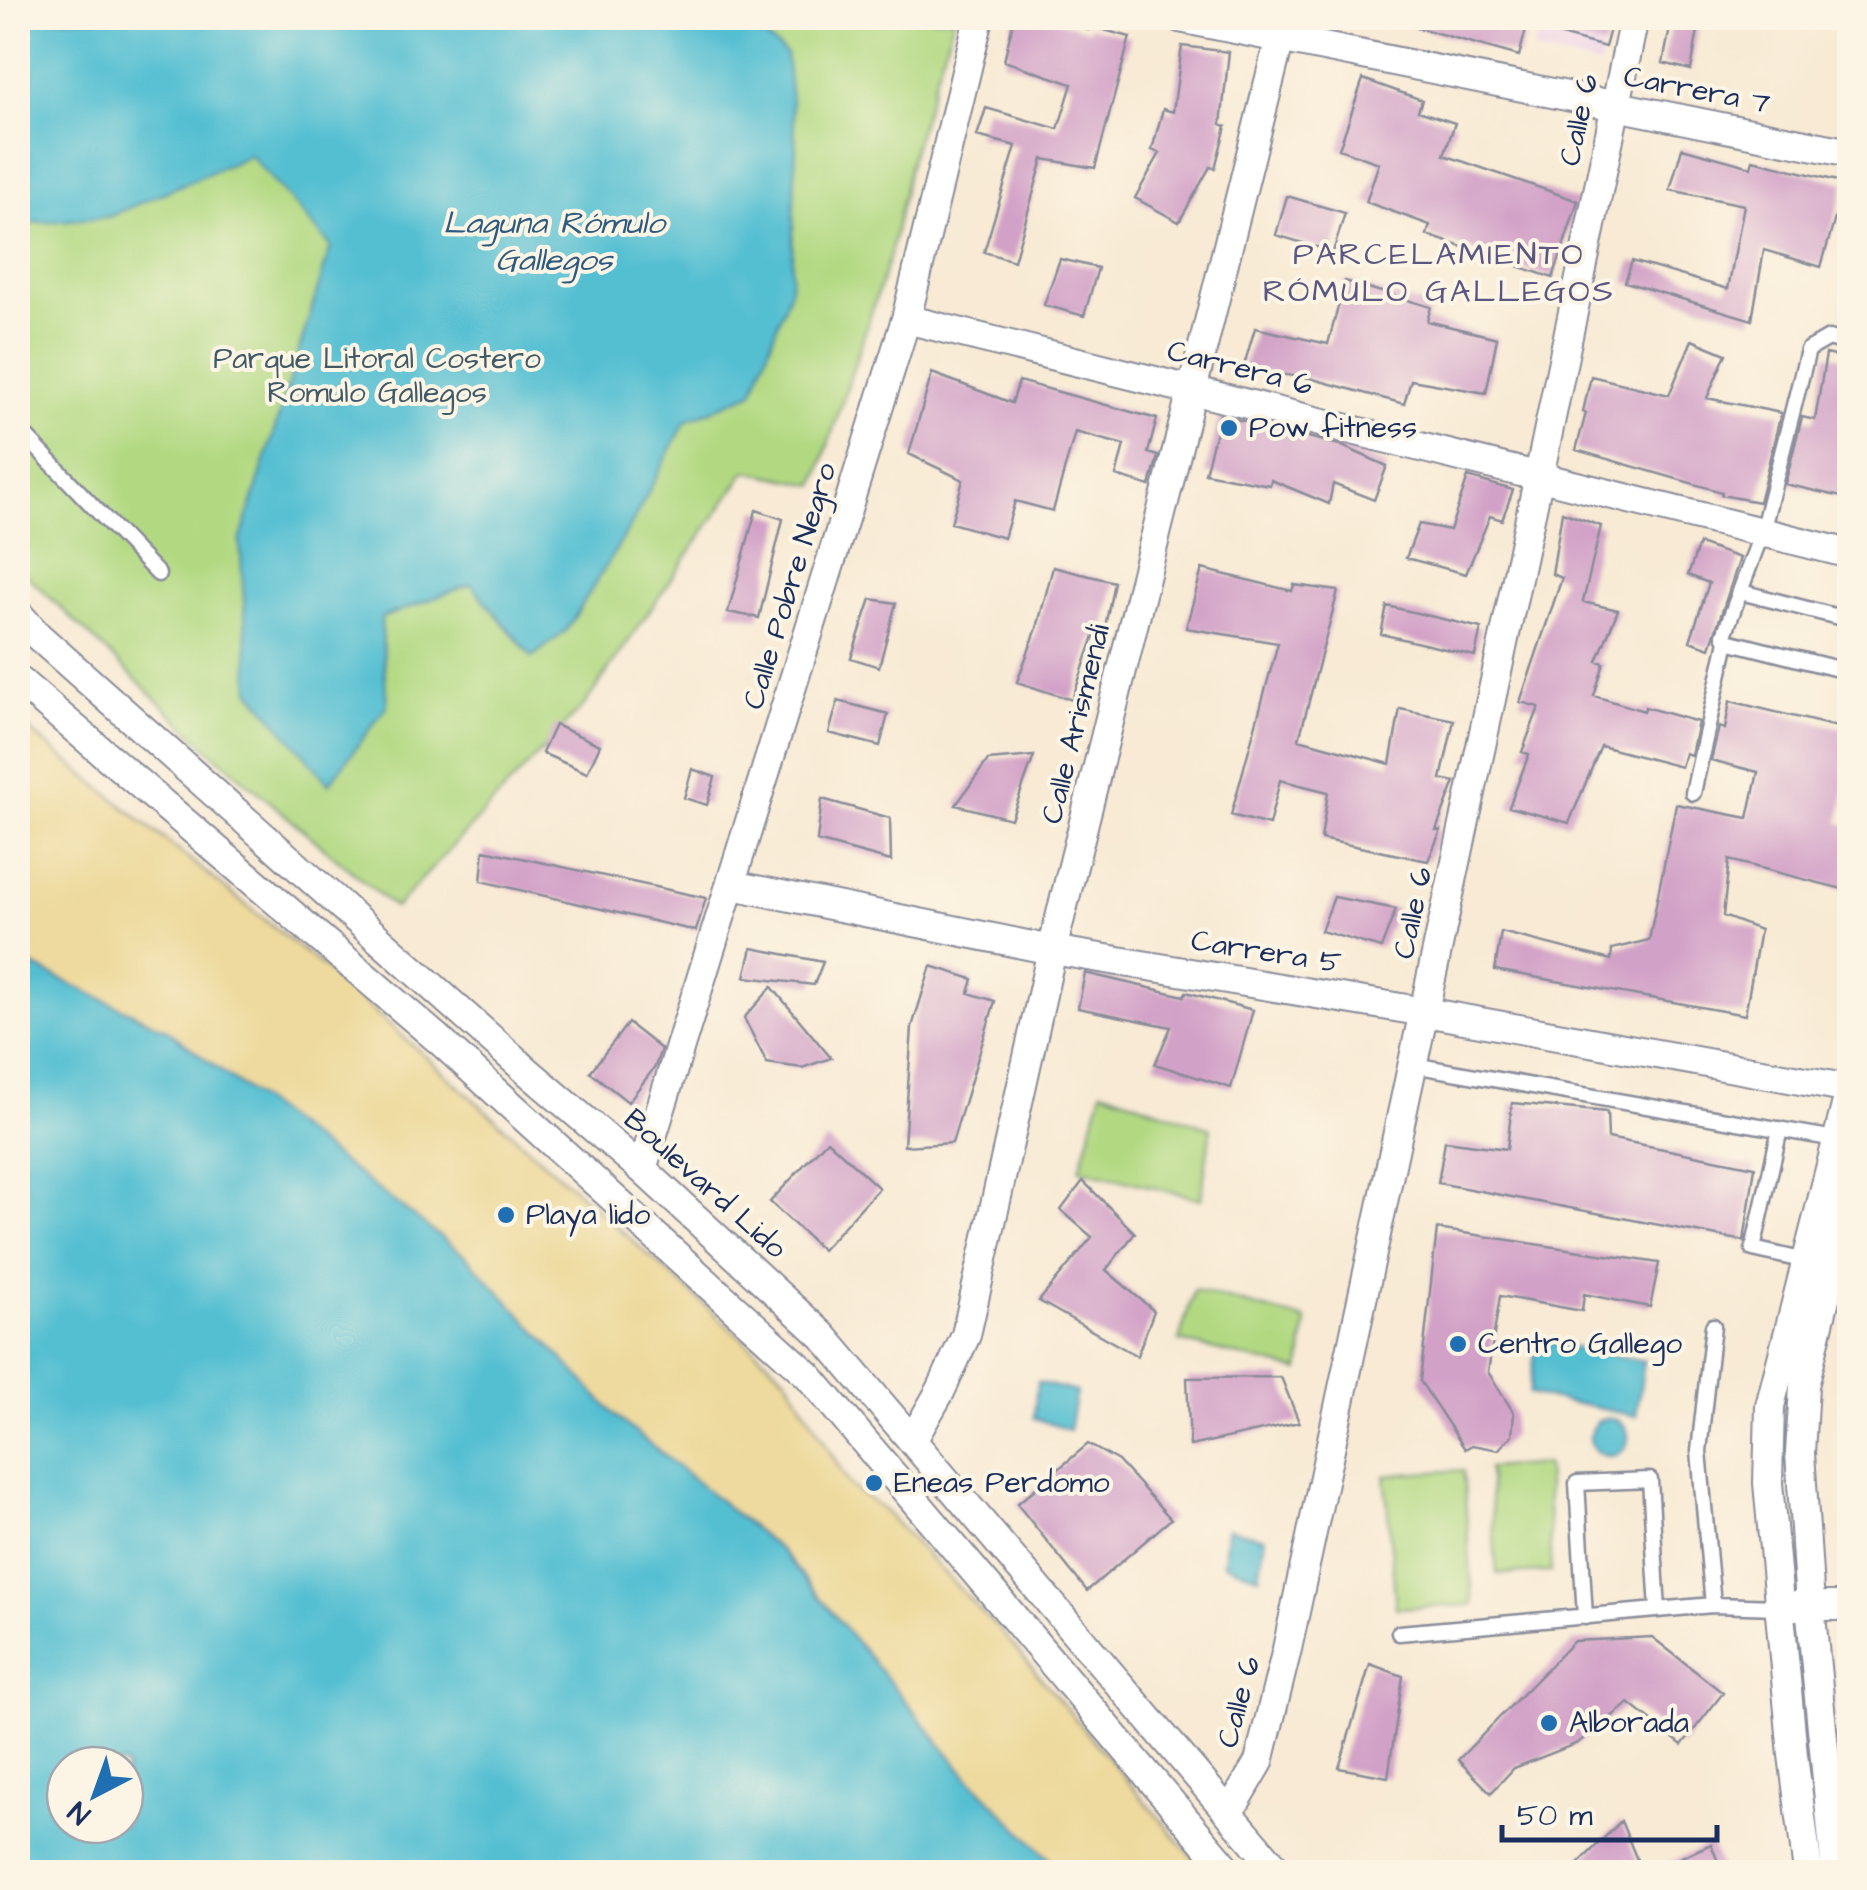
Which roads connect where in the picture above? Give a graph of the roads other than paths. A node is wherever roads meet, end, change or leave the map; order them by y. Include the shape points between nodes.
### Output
1 (979, 18) edge
2 (1180, 18) edge
3 (1634, 18) edge
4 (1282, 27) edge
5 (1615, 106) junction
6 (1850, 153) edge
7 (906, 319) junction
8 (1850, 344) edge
9 (1194, 390) junction
10 (18, 428) edge
11 (1539, 476) junction
12 (1762, 532) junction
13 (1850, 554) edge
14 (158, 574) dead end
15 (1741, 592) junction
16 (18, 614) edge
17 (1850, 620) edge
18 (1727, 641) junction
19 (1850, 672) edge
20 (18, 680) edge
21 (1693, 793) dead end
22 (732, 886) junction
23 (1052, 950) junction
24 (1425, 1012) junction
25 (1413, 1065) junction
26 (1850, 1089) edge
27 (1780, 1130) junction
28 (1835, 1140) junction
29 (642, 1169) junction
30 (1850, 1194) edge
31 (1806, 1260) junction
32 (1713, 1326) dead end
33 (913, 1439) junction
34 (1713, 1605) junction
35 (1810, 1605) junction
36 (1850, 1606) edge
37 (1778, 1607) junction
38 (1658, 1610) junction
39 (1585, 1617) junction
40 (1399, 1634) dead end
41 (1229, 1814) junction
42 (1230, 1872) edge
43 (1279, 1872) edge
44 (1808, 1872) edge
45 (1836, 1872) edge

1 - 7 street, Calle Pobre Negro
2 - 4 street, Carrera 7
3 - 5 street, Calle 6
4 - 5 street, Carrera 7
4 - 9 street, Calle Arismendi
5 - 6 street, Carrera 7
5 - 11 street, Calle 6
7 - 9 street, Carrera 6
7 - 22 street, Calle Pobre Negro
8 - 12 lane via 1829,338 1808,350
9 - 11 street, Carrera 6
9 - 23 street, Calle Arismendi
10 - 14 lane
11 - 12 street, Carrera 6
11 - 24 street, Calle 6
12 - 13 street, Carrera 6
12 - 15 lane
15 - 17 lane
15 - 18 lane via 1724,628
16 - 29 street, Boulevard Lido
18 - 19 lane
18 - 21 lane
20 - 42 street via 438,1040 808,1375
22 - 23 street, Carrera 5
22 - 29 street, Calle Pobre Negro
23 - 24 street, Carrera 5
23 - 33 street, Calle Arismendi via 966,1335
24 - 25 street, Calle 6
24 - 26 street, Carrera 5
25 - 27 lane
25 - 41 street, Calle 6 via 1278,1687 1259,1762
26 - 28 street
27 - 28 lane
27 - 31 lane via 1753,1249
28 - 31 street
29 - 33 street, Boulevard Lido via 824,1336
30 - 35 street via 1804,1386 1800,1453
31 - 37 street via 1770,1406 1768,1483
32 - 34 lane via 1699,1451
33 - 41 street, Boulevard Lido
34 - 37 lane
34 - 38 lane
35 - 36 street
35 - 37 street
35 - 45 street
37 - 44 street
38 - 39 lane
38 - 39 lane via 1650,1480 1576,1483
39 - 40 lane
41 - 43 street, Boulevard Lido

